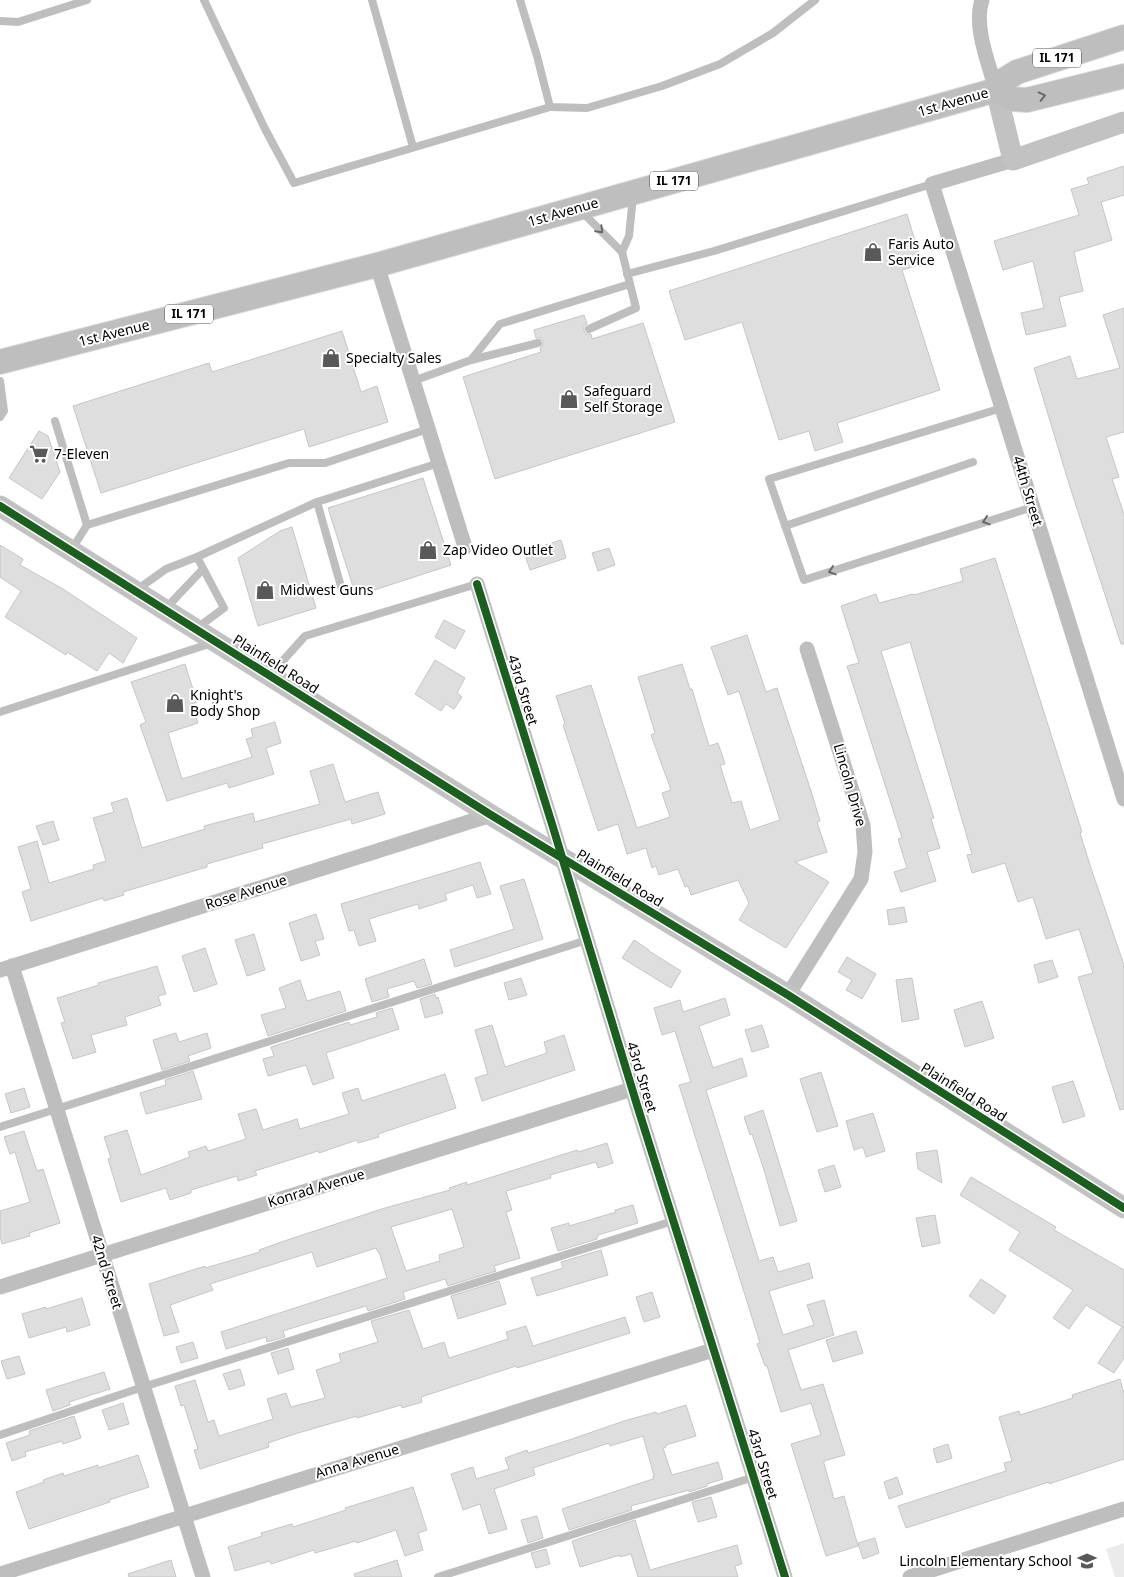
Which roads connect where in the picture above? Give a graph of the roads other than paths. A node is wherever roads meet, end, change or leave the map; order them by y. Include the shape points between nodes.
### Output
1 (87, 0) edge
2 (204, 0) edge
3 (372, 0) edge
4 (520, 0) edge
5 (815, 0) edge
6 (982, 0) edge
7 (0, 21) edge
8 (1124, 36) edge
9 (1124, 76) edge
10 (996, 90) junction
11 (550, 107) junction
12 (1124, 122) edge
13 (413, 147) junction
14 (1013, 160) junction
15 (932, 184) junction
16 (633, 192) junction
17 (578, 208) junction
18 (622, 252) junction
19 (377, 265) junction
20 (627, 274) junction
21 (630, 284) junction
22 (589, 329) dead end
23 (538, 343) dead end
24 (471, 360) junction
25 (0, 362) edge
26 (0, 381) edge
27 (413, 381) junction
28 (1002, 408) junction
29 (0, 417) edge
30 (55, 421) dead end
31 (428, 429) junction
32 (973, 462) dead end
33 (439, 463) junction
34 (317, 502) junction
35 (0, 506) edge
36 (1033, 507) junction
37 (87, 525) junction
38 (785, 526) junction
39 (465, 547) dead end
40 (71, 551) junction
41 (197, 557) junction
42 (203, 569) junction
43 (477, 584) joint
44 (342, 590) dead end
45 (135, 591) junction
46 (164, 609) junction
47 (195, 629) junction
48 (216, 641) junction
49 (808, 649) dead end
50 (270, 675) junction
51 (0, 712) edge
52 (1124, 799) edge
53 (491, 815) junction
54 (562, 857) junction
55 (587, 940) junction
56 (6, 968) edge
57 (788, 995) junction
58 (632, 1089) junction
59 (56, 1108) junction
60 (0, 1127) edge
61 (1124, 1208) edge
62 (673, 1221) junction
63 (102, 1255) junction
64 (0, 1287) edge
65 (714, 1350) junction
66 (143, 1387) junction
67 (0, 1435) edge
68 (754, 1477) junction
69 (1124, 1508) edge
70 (184, 1516) junction
71 (0, 1574) edge
72 (203, 1577) edge
73 (438, 1577) edge
74 (785, 1577) edge
75 (910, 1577) edge

1 - 7 lane via 18,22
2 - 13 lane via 294,183
3 - 13 lane
4 - 11 lane
5 - 11 lane via 773,33 720,64 662,86 587,108
6 - 10 street via 980,30
8 - 10 main road, IL 171 via 1010,74
10 -> 9 main road, 1st Avenue / IL 171 via 1012,98 1028,100
10 - 14 street
10 - 16 main road, 1st Avenue / IL 171
11 - 13 lane
12 - 14 street
14 - 15 street
15 - 20 lane via 714,251
15 - 28 street, 44th Street
16 - 17 main road, 1st Avenue / IL 171
16 - 18 lane via 629,236
17 -> 18 lane
17 - 19 main road, 1st Avenue / IL 171
18 - 20 lane
19 - 25 main road, 1st Avenue / IL 171
19 - 27 street
20 - 21 lane
21 - 22 lane via 636,308
21 - 24 lane via 500,324
23 - 24 lane
24 - 27 lane
26 - 29 lane via 4,411
27 - 31 street
28 - 36 street, 44th Street
28 - 38 lane via 768,479
30 - 37 lane
31 - 33 street
31 - 37 lane via 326,463 289,463
32 - 38 lane
33 - 34 lane
33 - 39 street
34 - 41 lane
34 - 44 lane
35 - 40 street, Plainfield Road
36 -> 38 lane via 804,580
36 - 52 street, 44th Street
37 - 40 lane
40 - 45 street, Plainfield Road
41 - 42 lane
41 - 45 lane via 166,569
42 - 46 lane
42 - 47 lane via 224,608
43 - 50 lane via 305,636
43 - 54 street, 43rd Street
45 - 46 street, Plainfield Road
46 - 47 street, Plainfield Road
47 - 48 street, Plainfield Road
48 - 50 street, Plainfield Road
48 - 51 lane
49 - 57 street, Lincoln Drive via 863,825 865,852 860,879
50 - 53 street, Plainfield Road
53 - 54 street, Plainfield Road
53 - 56 street, Rose Avenue
54 - 55 street, 43rd Street
54 - 57 street, Plainfield Road
55 - 58 street, 43rd Street
55 - 59 lane
56 - 59 street, 42nd Street
57 - 61 street, Plainfield Road
58 - 62 street, 43rd Street
58 - 63 street, Konrad Avenue
59 - 60 lane
59 - 63 street, 42nd Street
62 - 65 street, 43rd Street
62 - 66 lane
63 - 64 street, Konrad Avenue
63 - 66 street, 42nd Street
65 - 68 street, 43rd Street
65 - 70 street, Anna Avenue
66 - 67 lane
66 - 70 street, 42nd Street
68 - 73 lane
68 - 74 street, 43rd Street
69 - 75 street
70 - 71 street, Anna Avenue
70 - 72 street, 42nd Street

